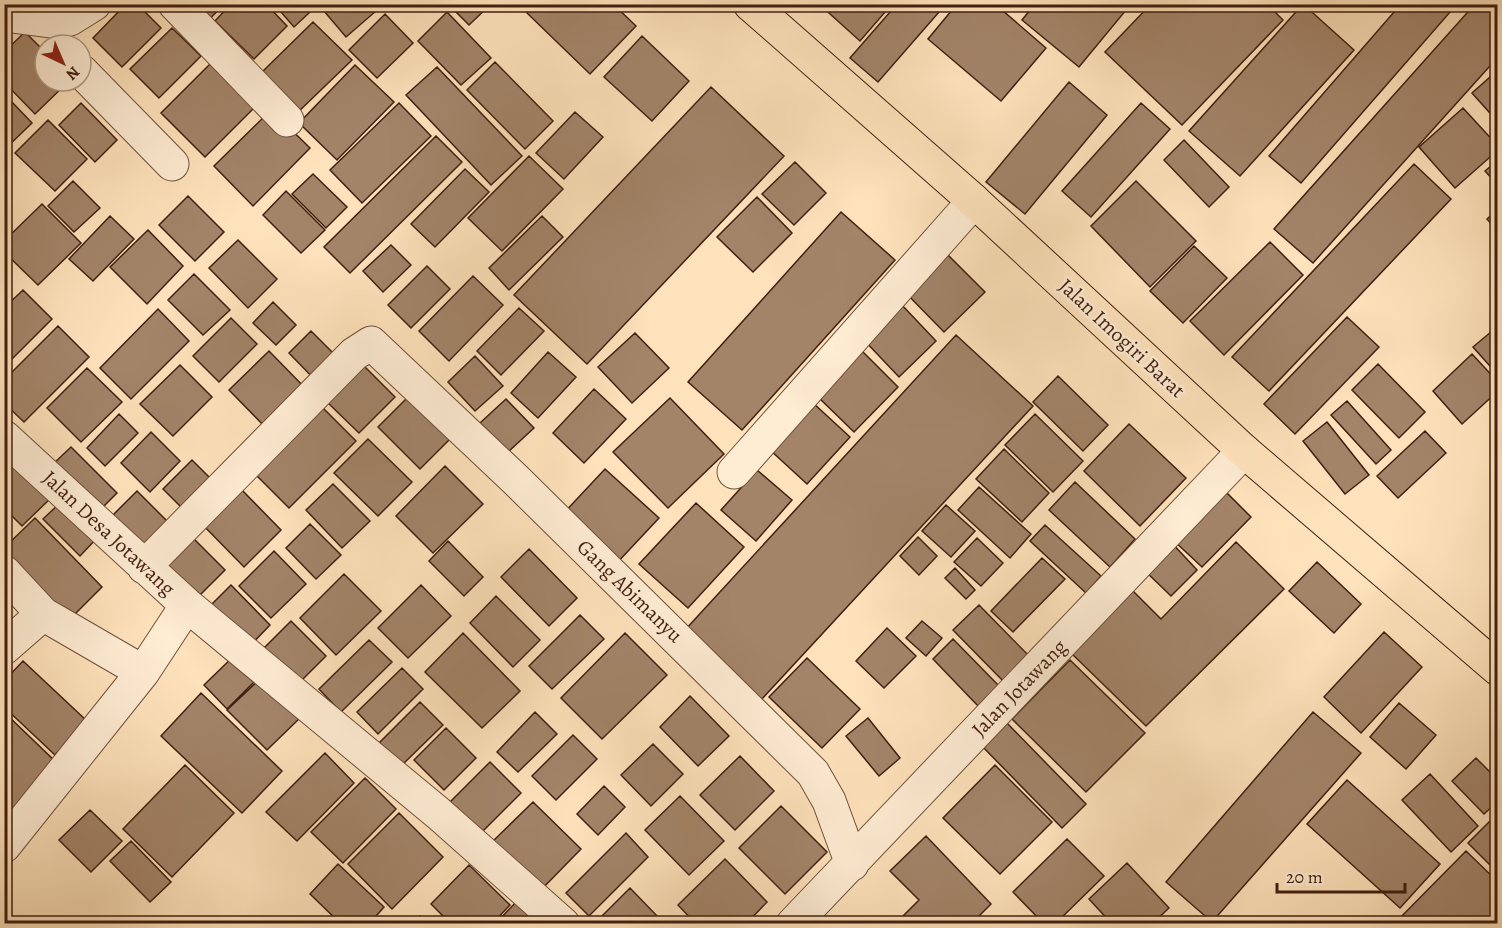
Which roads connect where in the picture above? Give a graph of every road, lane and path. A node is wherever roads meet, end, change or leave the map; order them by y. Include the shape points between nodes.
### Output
1 (94, 4) edge
2 (175, 4) edge
3 (750, 4) edge
4 (15, 16) edge
5 (38, 33) edge
6 (93, 83) edge
7 (287, 120) dead end
8 (172, 164) dead end
9 (974, 201) junction
10 (4, 437) edge
11 (1244, 451) junction
12 (734, 472) dead end
13 (144, 567) junction
14 (4, 572) edge
15 (187, 605) junction
16 (43, 614) junction
17 (4, 648) edge
18 (1497, 669) edge
19 (143, 672) junction
20 (4, 846) edge
21 (852, 864) junction
22 (807, 920) edge
23 (563, 924) edge

1 - 4 street via 58,22
2 - 7 street
3 - 9 main road, Jalan Imogiri Barat
4 - 5 street
6 - 8 street
9 - 11 main road, Jalan Imogiri Barat
9 - 12 street
10 - 13 street, Jalan Desa Jotawang
11 - 18 main road, Jalan Imogiri Barat
11 - 21 street, Jalan Jotawang
13 - 15 street, Jalan Desa Jotawang
13 - 21 street, Gang Abimanyu via 354,354 372,343 813,772 829,801
14 - 16 street
15 - 19 street
15 - 23 street, Jalan Desa Jotawang via 438,813
16 - 17 street
16 - 19 street
19 - 20 street
21 - 22 street, Jalan Jotawang

